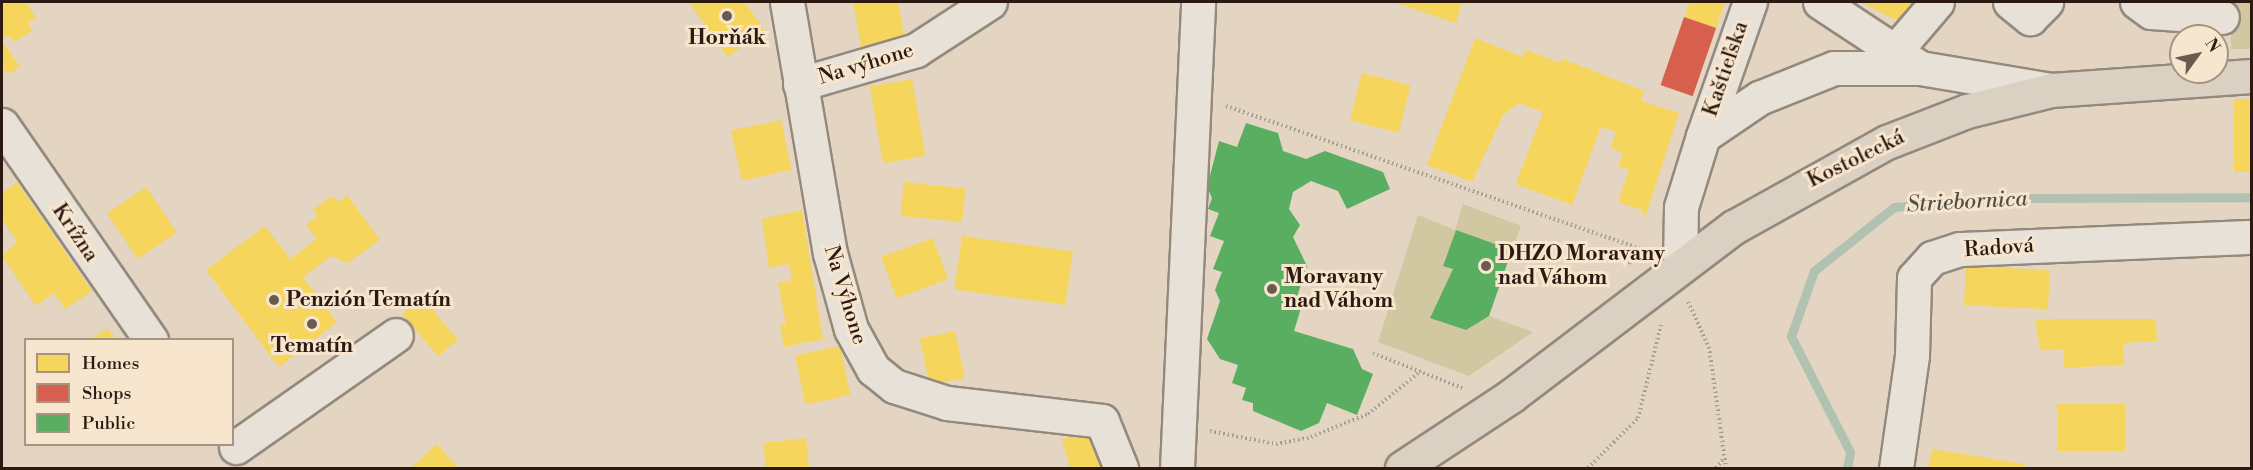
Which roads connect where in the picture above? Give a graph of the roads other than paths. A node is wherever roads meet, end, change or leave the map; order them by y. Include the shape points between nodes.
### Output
1 (787, 2) edge
2 (990, 2) edge
3 (1198, 2) edge
4 (1750, 2) edge
5 (1820, 2) edge
6 (1937, 2) edge
7 (2010, 2) edge
8 (2046, 2) edge
9 (2137, 2) edge
10 (2222, 17) dead end
11 (1908, 59) junction
12 (2252, 76) edge
13 (800, 84) junction
14 (2050, 90) junction
15 (2, 125) edge
16 (1703, 136) junction
17 (2249, 237) dead end
18 (1675, 268) junction
19 (396, 335) dead end
20 (150, 338) edge
21 (240, 453) edge
22 (1122, 468) edge
23 (1177, 468) edge
24 (1402, 468) edge
25 (1896, 468) edge

1 - 13 street, Na Výhone
2 - 13 street, Na výhone via 916,50
3 - 23 street
4 - 16 street, Kaštieľska
5 - 11 street, Kostolecká
6 - 11 street
7 - 8 street via 2030,18
9 - 10 street via 2151,12
11 - 14 street, Kostolecká
11 - 16 street, Kostolecká via 1834,68 1759,98
12 - 14 main road, Kostolecká
13 - 22 street, Na Výhone via 830,253 851,329 873,369 894,386 937,400 1102,421
14 - 18 main road, Kostolecká via 1967,111 1887,142 1782,196
15 - 20 street, Krížna
16 - 18 street via 1680,207
17 - 25 street, Radová via 1960,249 1932,258 1914,278 1912,355
18 - 24 main road, Kostolecká via 1511,396
19 - 21 street

